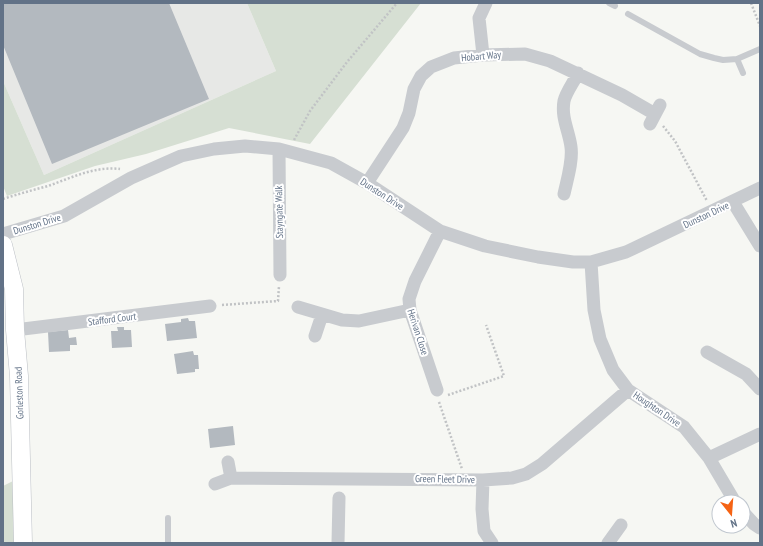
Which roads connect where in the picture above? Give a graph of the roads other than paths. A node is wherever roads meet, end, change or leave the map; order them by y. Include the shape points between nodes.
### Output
1 (486, 3) edge
2 (608, 3) edge
3 (615, 6) dead end
4 (628, 14) dead end
5 (760, 49) edge
6 (483, 55) junction
7 (737, 59) junction
8 (578, 73) junction
9 (743, 73) dead end
10 (654, 116) road end
11 (279, 149) junction
12 (367, 184) junction
13 (760, 188) edge
14 (564, 194) dead end
15 (733, 202) junction
16 (440, 231) junction
17 (3, 234) edge
18 (3, 245) edge
19 (760, 246) edge
20 (591, 262) junction
21 (280, 275) road end
22 (210, 306) road end
23 (298, 307) dead end
24 (410, 310) junction
25 (322, 315) junction
26 (15, 330) junction
27 (315, 336) dead end
28 (706, 352) dead end
29 (760, 389) edge
30 (628, 390) junction
31 (438, 394) road end
32 (760, 434) edge
33 (709, 458) junction
34 (228, 462) dead end
35 (231, 478) junction
36 (483, 480) junction
37 (215, 484) dead end
38 (730, 494) edge
39 (339, 498) dead end
40 (168, 518) dead end
41 (751, 521) edge
42 (621, 525) dead end
43 (760, 528) edge
44 (23, 543) edge
45 (168, 543) edge
46 (338, 543) edge
47 (492, 543) edge
48 (608, 543) edge

1 - 6 street via 479,18
2 - 3 lane
4 - 7 lane via 700,54 723,60
5 - 7 lane
6 - 8 street, Hobart Way via 525,54
6 - 12 street, Hobart Way via 454,58 431,67 421,76 414,89 403,128
7 - 9 lane
8 - 10 street, Hobart Way via 622,95
8 - 14 street via 564,100 565,124 572,148
11 - 12 street, Dunston Drive via 331,163
11 - 17 street, Dunston Drive via 245,146 181,156 131,178 64,216
11 - 21 street, Stayngate Walk
12 - 16 street, Dunston Drive
13 - 15 street, Dunston Drive
15 - 19 street
15 - 20 street, Dunston Drive via 626,252
16 - 20 street, Dunston Drive via 485,246 538,257
16 - 24 street, Herivan Close via 415,281 409,299
18 - 26 main road, Gorleston Road via 14,289
20 - 30 street, Houghton Drive via 594,310 600,339 613,370
22 - 26 street, Stafford Court
23 - 25 street
24 - 25 street via 359,321
24 - 31 street, Herivan Close
25 - 27 street
26 - 44 main road, Gorleston Road
28 - 29 street via 746,374
30 - 33 street, Houghton Drive via 684,427
30 - 36 street, Green Fleet Drive via 542,464 526,474 512,478
32 - 33 street
33 - 38 street, Houghton Drive
34 - 35 street
35 - 36 street, Green Fleet Drive
35 - 37 street, Green Fleet Drive
36 - 47 street via 484,531
39 - 46 street
40 - 45 lane
41 - 43 street
42 - 48 street

